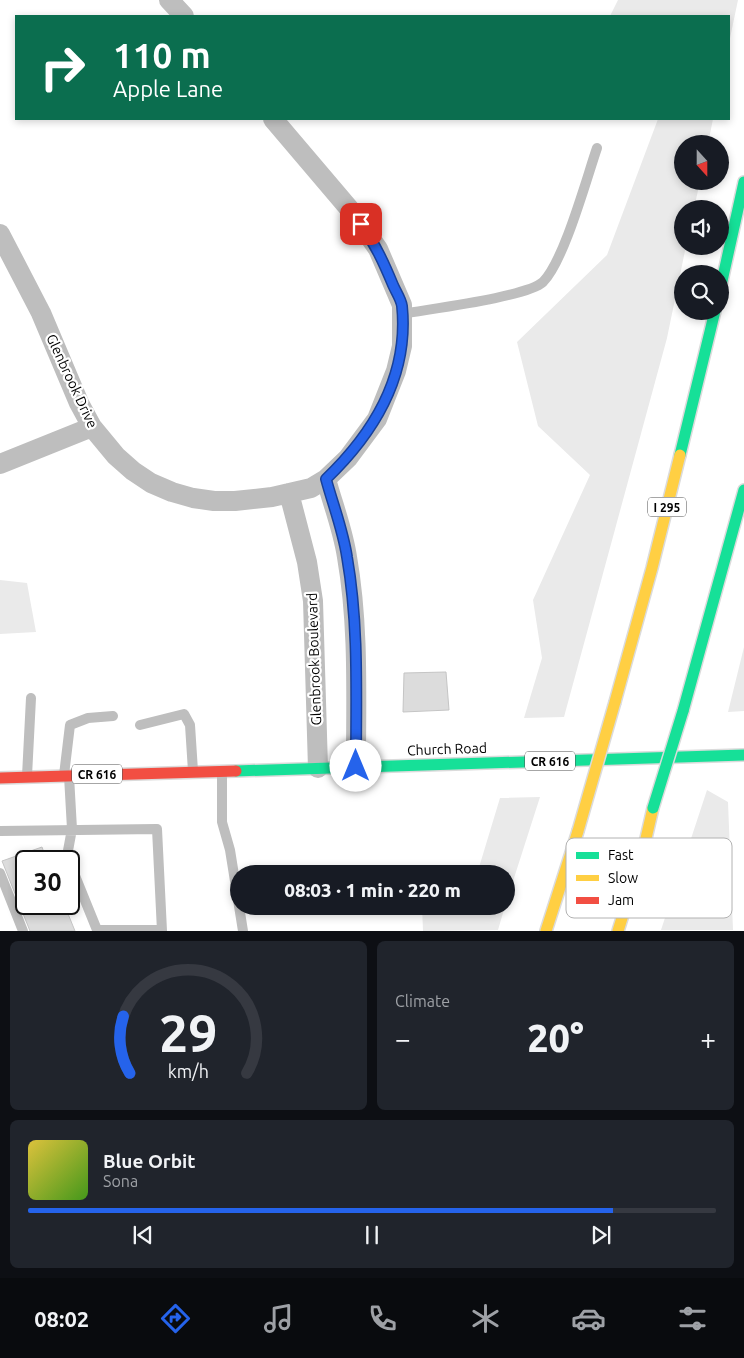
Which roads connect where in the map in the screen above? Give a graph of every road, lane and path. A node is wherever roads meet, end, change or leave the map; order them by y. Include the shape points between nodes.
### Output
1 (170, 0) edge
2 (183, 15) edge
3 (274, 120) edge
4 (597, 148) dead end
5 (744, 182) edge
6 (0, 234) edge
7 (726, 265) edge
8 (402, 314) junction
9 (713, 320) edge
10 (92, 427) junction
11 (0, 464) edge
12 (326, 479) junction
13 (744, 490) edge
14 (289, 493) junction
15 (31, 698) dead end
16 (113, 716) dead end
17 (140, 725) dead end
18 (744, 755) edge
19 (356, 766) junction
20 (318, 768) junction
21 (222, 771) junction
22 (193, 772) junction
23 (66, 776) junction
24 (27, 777) junction
25 (0, 778) edge
26 (72, 829) junction
27 (0, 831) edge
28 (576, 838) edge
29 (646, 838) edge
30 (566, 868) edge
31 (0, 873) edge
32 (622, 918) edge
33 (23, 930) edge
34 (162, 930) edge
35 (243, 930) edge
36 (546, 930) edge
37 (618, 930) edge

1 - 2 street
3 - 8 street, Glenbrook Drive via 352,212 378,249 402,305
4 - 8 lane via 559,256 542,283 518,294
5 - 7 main road
6 - 10 street, Glenbrook Drive via 34,298
8 - 12 street, Glenbrook Drive via 402,346 398,363 377,419 348,458
9 - 28 main road, I 295, bridge via 654,559
10 - 11 street
10 - 14 street, Glenbrook Drive via 132,471 172,492 193,498 235,501
12 - 14 street, Glenbrook Drive via 311,488
12 - 19 street via 347,554 352,585
13 - 29 main road, bridge
14 - 20 street, Glenbrook Boulevard via 314,601
15 - 24 lane
16 - 23 lane via 88,718 70,726
17 - 22 lane via 184,714 190,725
18 - 19 main road, Church Road / CR 616
19 - 20 main road, Church Road / CR 616
20 - 21 main road, Church Road / CR 616
21 - 22 main road, Church Road / CR 616
21 - 35 lane via 222,822 230,850
22 - 23 main road, Church Road / CR 616
23 - 24 main road, Church Road / CR 616
23 - 26 lane
24 - 25 main road, Church Road / CR 616
26 - 27 lane
26 - 34 lane via 67,856 97,930
26 - 34 lane via 157,829
30 - 36 main road, I 295, bridge
31 - 33 lane
32 - 37 main road, bridge

